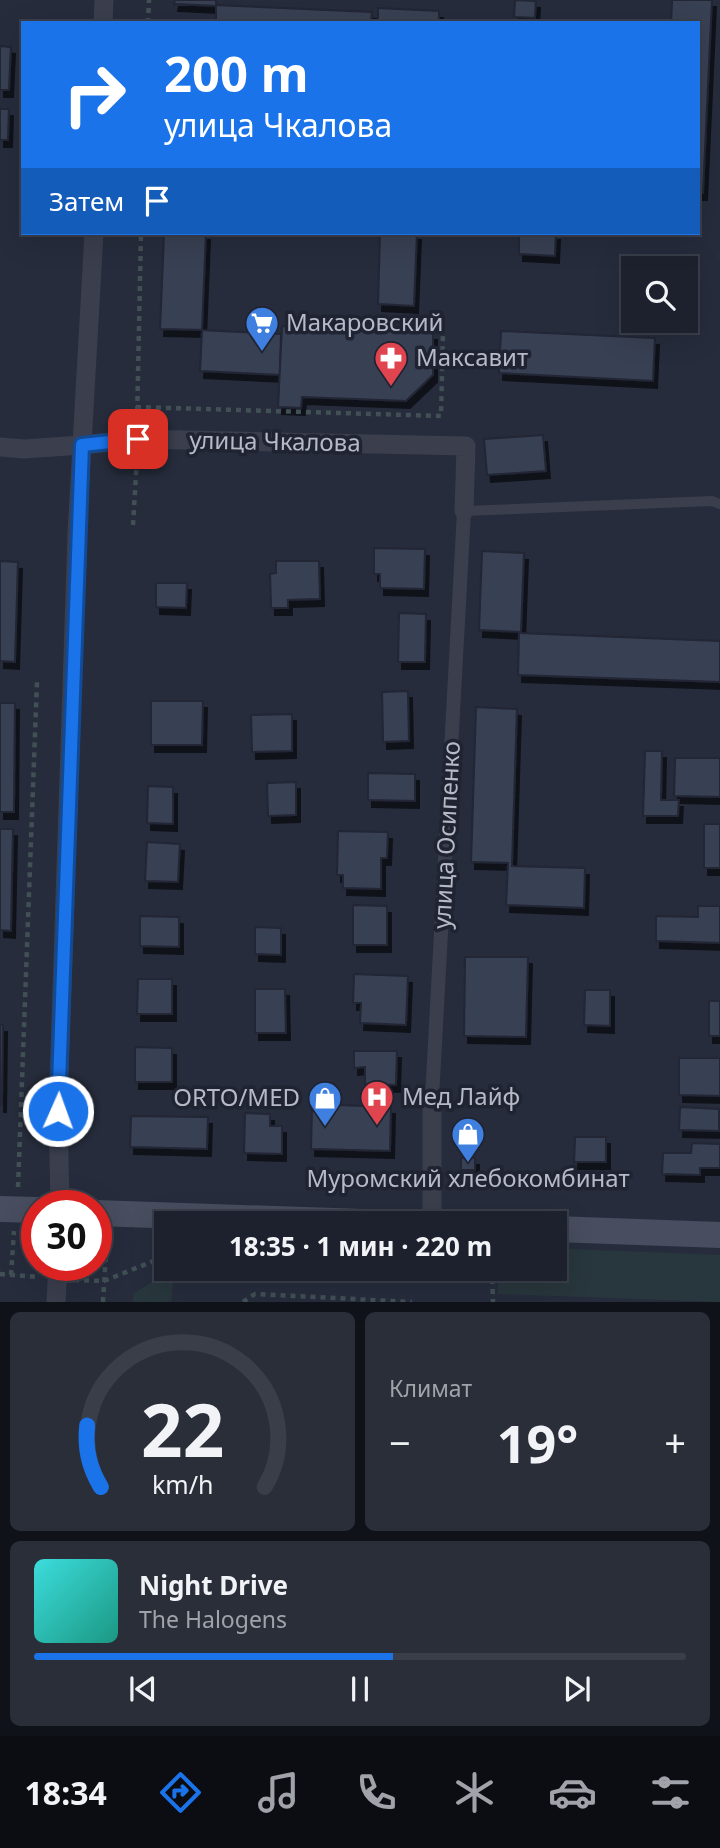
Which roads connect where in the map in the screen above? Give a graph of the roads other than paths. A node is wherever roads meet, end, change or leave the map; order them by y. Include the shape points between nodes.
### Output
1 (104, 0) edge
2 (103, 21) edge
3 (94, 235) edge
4 (82, 445) junction
5 (466, 446) joint
6 (0, 447) edge
7 (720, 504) edge
8 (464, 511) junction
9 (432, 1098) joint
10 (60, 1190) edge
11 (432, 1211) edge
12 (112, 1214) edge
13 (154, 1215) edge
14 (567, 1229) edge
15 (720, 1235) edge
16 (58, 1281) edge
17 (57, 1302) edge

1 - 2 street
3 - 4 street
4 - 5 street, улица Чкалова via 138,439
4 - 6 street, улица Чкалова
4 - 10 street via 58,1111
5 - 8 street, улица Осипенко
7 - 8 lane
8 - 9 street, улица Осипенко
9 - 11 street, улица Осипенко
12 - 13 main road
14 - 15 main road
16 - 17 street

